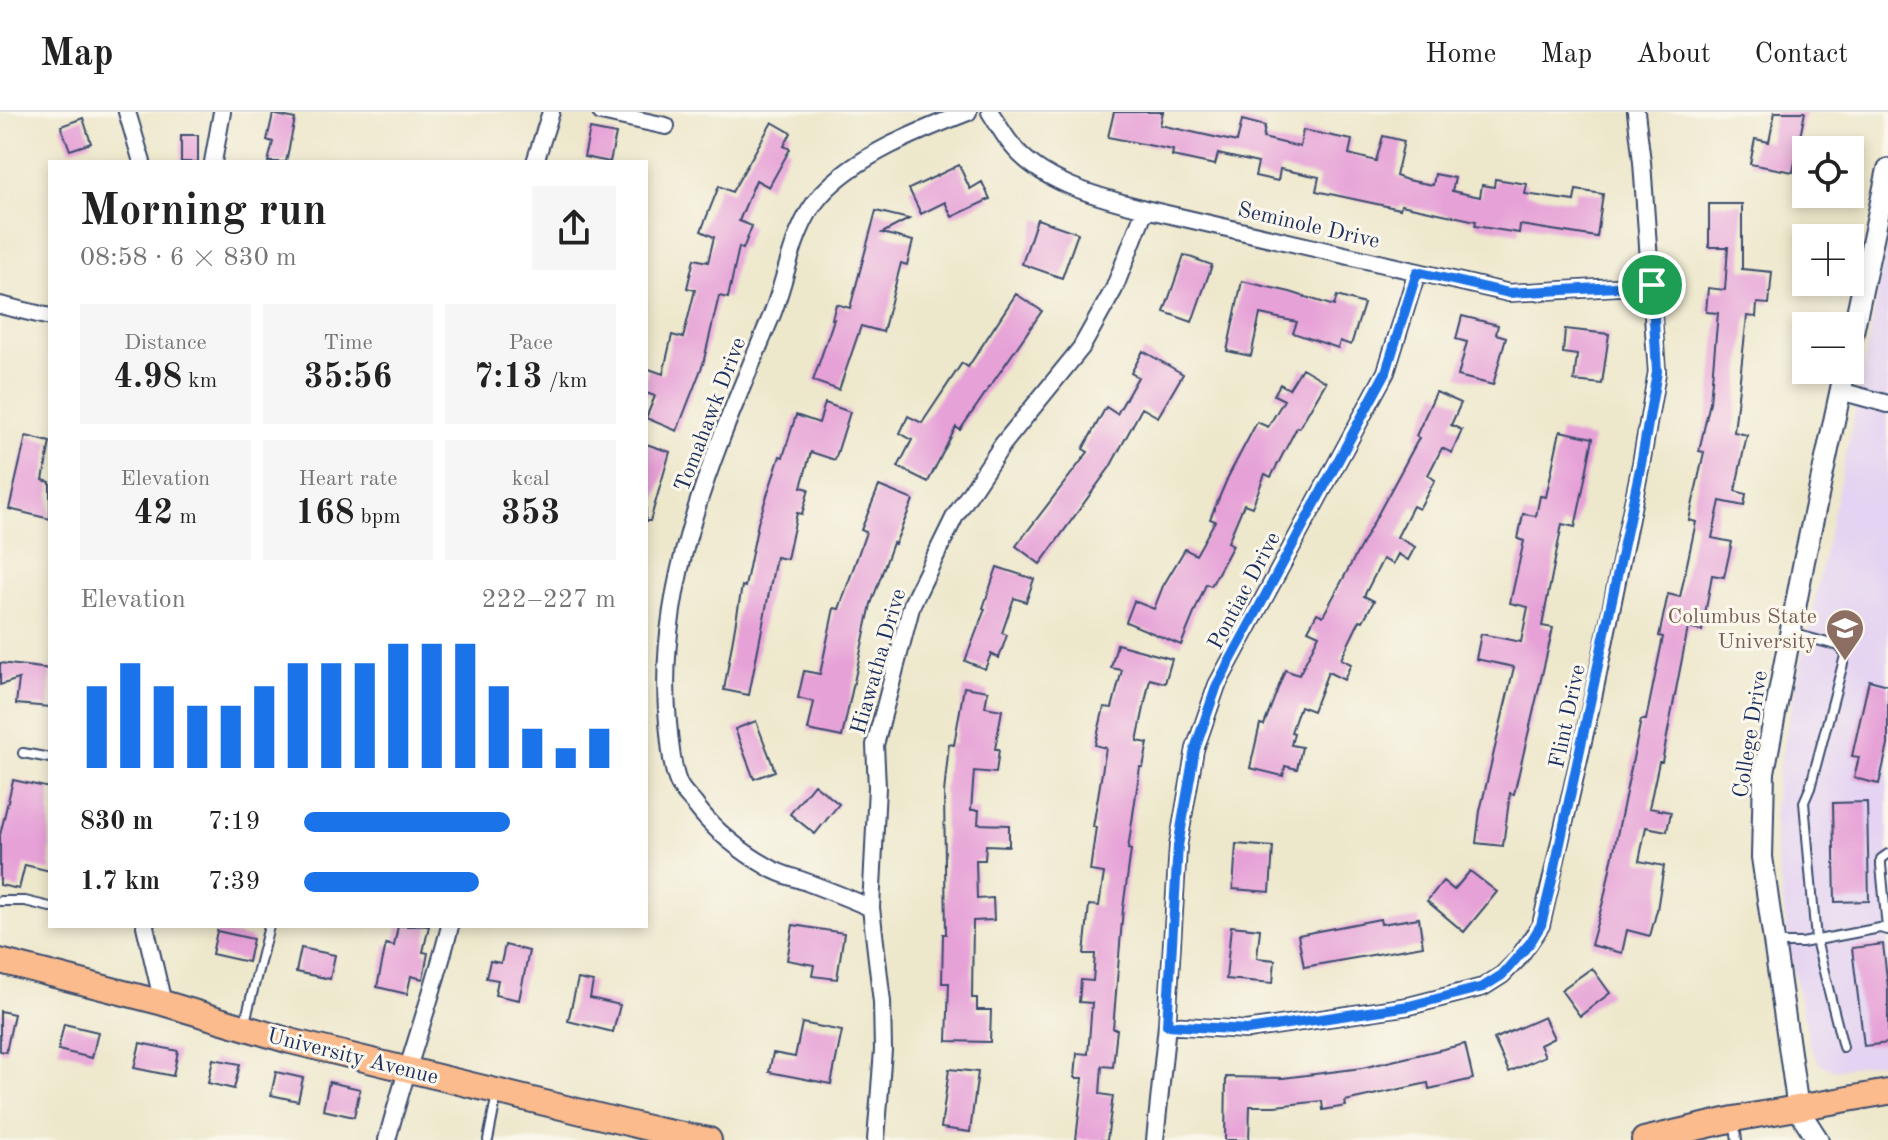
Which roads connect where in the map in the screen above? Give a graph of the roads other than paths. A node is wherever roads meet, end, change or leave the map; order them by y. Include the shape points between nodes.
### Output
1 (127, 112) edge
2 (222, 112) edge
3 (551, 112) edge
4 (601, 112) edge
5 (968, 112) edge
6 (990, 112) edge
7 (1636, 112) edge
8 (666, 126) dead end
9 (141, 160) edge
10 (213, 160) edge
11 (536, 160) edge
12 (1888, 169) edge
13 (1145, 209) junction
14 (1417, 272) junction
15 (1652, 285) junction
16 (0, 305) edge
17 (1857, 312) edge
18 (48, 317) edge
19 (1842, 384) edge
20 (1840, 391) junction
21 (1888, 404) edge
22 (1791, 633) junction
23 (23, 753) dead end
24 (48, 758) edge
25 (1888, 854) edge
26 (0, 901) edge
27 (48, 907) edge
28 (871, 908) junction
29 (145, 928) edge
30 (269, 928) edge
31 (450, 928) edge
32 (1887, 929) edge
33 (1816, 940) junction
34 (1775, 943) junction
35 (0, 961) edge
36 (163, 1003) junction
37 (1167, 1025) junction
38 (244, 1027) junction
39 (1843, 1047) dead end
40 (406, 1069) junction
41 (497, 1091) junction
42 (1888, 1092) edge
43 (1798, 1109) junction
44 (1736, 1130) edge
45 (651, 1134) edge
46 (1656, 1139) edge
47 (387, 1140) edge
48 (488, 1140) edge
49 (709, 1140) edge
50 (876, 1140) edge
51 (1155, 1140) edge
52 (1818, 1140) edge

1 - 9 street
2 - 10 street
3 - 11 street
4 - 8 street
5 - 28 street, Tomahawk Drive via 868,159 821,195 806,219 705,480 682,561 669,638 664,685 678,784 712,826 771,869
6 - 13 street, Seminole Drive via 1012,146 1048,176
7 - 15 street, Flint Drive
12 - 17 street
13 - 14 street, Seminole Drive
13 - 28 street, Hiawatha Drive via 1114,289 1081,348 1003,444 955,516 912,604 875,745
14 - 15 street, Seminole Drive via 1509,293
14 - 37 street, Pontiac Drive via 1386,372 1217,685 1199,736 1178,846
15 - 37 street, Flint Drive via 1657,372 1641,464 1553,876 1541,925 1530,943 1502,975 1483,987 1409,1006 1247,1030
16 - 18 street
19 - 20 street, College Drive
20 - 21 street
20 - 22 street, College Drive
22 - 33 lane via 1839,646 1845,656 1804,802
22 - 34 street, College Drive via 1761,814
23 - 24 lane
25 - 32 lane via 1881,859
26 - 27 lane
28 - 50 street, Hiawatha Drive via 882,1002
29 - 36 street
30 - 38 lane
31 - 40 street via 434,992
32 - 33 lane
33 - 34 lane
33 - 39 lane
34 - 43 street, College Drive
35 - 36 main road, University Avenue
36 - 38 main road, University Avenue
37 - 51 street, Pontiac Drive
38 - 40 main road, University Avenue
40 - 41 main road, University Avenue
40 - 47 street
41 - 45 main road, University Avenue
41 - 48 lane
42 - 43 main road
43 - 44 main road
43 - 52 street
44 - 46 main road
45 - 49 main road, University Avenue

